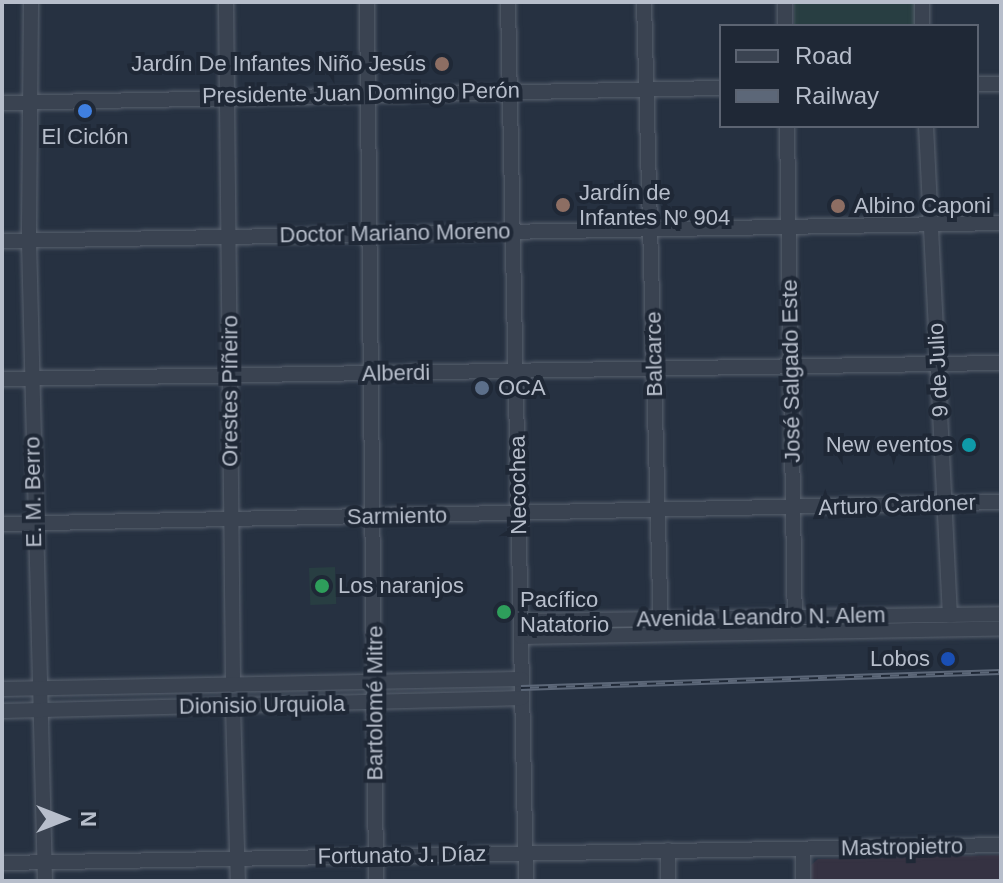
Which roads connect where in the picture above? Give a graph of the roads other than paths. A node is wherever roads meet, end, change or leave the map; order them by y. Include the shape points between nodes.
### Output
1 (31, 2) edge
2 (226, 2) edge
3 (367, 2) edge
4 (508, 2) edge
5 (644, 2) edge
6 (785, 2) edge
7 (922, 2) edge
8 (785, 24) edge
9 (922, 24) edge
10 (979, 84) edge
11 (1001, 84) edge
12 (719, 88) edge
13 (511, 89) junction
14 (648, 89) junction
15 (367, 93) junction
16 (228, 96) junction
17 (29, 102) junction
18 (2, 103) edge
19 (787, 128) edge
20 (926, 128) edge
21 (1001, 223) edge
22 (931, 224) junction
23 (789, 227) junction
24 (651, 229) junction
25 (515, 232) junction
26 (369, 234) junction
27 (230, 235) junction
28 (2, 241) edge
29 (29, 241) junction
30 (1001, 363) edge
31 (938, 364) junction
32 (791, 367) junction
33 (655, 369) junction
34 (517, 371) junction
35 (373, 373) junction
36 (230, 376) junction
37 (2, 379) edge
38 (31, 379) junction
39 (1001, 502) edge
40 (944, 503) junction
41 (793, 507) junction
42 (658, 511) junction
43 (518, 513) junction
44 (373, 517) junction
45 (230, 518) junction
46 (34, 523) junction
47 (2, 524) edge
48 (1001, 614) edge
49 (950, 615) junction
50 (521, 621) junction
51 (983, 622) junction
52 (913, 623) junction
53 (795, 624) junction
54 (661, 627) junction
55 (1001, 629) edge
56 (521, 637) junction
57 (522, 679) junction
58 (375, 682) junction
59 (233, 685) junction
60 (37, 688) junction
61 (2, 689) edge
62 (522, 698) junction
63 (375, 703) junction
64 (233, 706) junction
65 (37, 710) junction
66 (2, 711) edge
67 (1001, 845) edge
68 (803, 849) junction
69 (668, 850) junction
70 (525, 852) junction
71 (376, 855) junction
72 (238, 858) junction
73 (45, 861) junction
74 (2, 863) edge
75 (45, 881) edge
76 (238, 881) edge
77 (376, 881) edge
78 (526, 881) edge
79 (668, 881) edge
80 (803, 881) edge

1 - 17 street, E. M. Berro
2 - 16 street, Orestes Piñeiro
3 - 15 street, Bartolomé Mitre
4 - 13 street, Necochea
5 - 14 street, Balcarce
6 - 8 street
7 - 9 street
10 - 11 street
12 - 14 street, Presidente Juan Domingo Perón
13 - 14 street, Presidente Juan Domingo Perón
13 - 15 street, Presidente Juan Domingo Perón
13 - 25 street, Necochea
14 - 24 street, Balcarce
15 - 16 street, Presidente Juan Domingo Perón
15 - 26 street, Bartolomé Mitre
16 - 17 street, Presidente Juan Domingo Perón
16 - 27 street, Orestes Piñeiro
17 - 18 street, Presidente Juan Domingo Perón
17 - 29 street, E. M. Berro
19 - 23 street, José Salgado Este
20 - 22 street, 9 de Julio
21 - 22 street, Doctor Mariano Moreno
22 - 23 street, Doctor Mariano Moreno
22 - 31 street, 9 de Julio
23 - 24 street, Doctor Mariano Moreno
23 - 32 street, José Salgado Este
24 - 25 street, Doctor Mariano Moreno
24 - 33 street, Balcarce
25 - 26 street, Doctor Mariano Moreno
25 - 34 street, Necochea
26 - 27 street, Doctor Mariano Moreno
26 - 35 street, Bartolomé Mitre
27 - 29 street, Doctor Mariano Moreno
27 - 36 street, Orestes Piñeiro
28 - 29 street, Doctor Mariano Moreno
29 - 38 street, E. M. Berro
30 - 31 street, Alberdi
31 - 32 street, Alberdi
31 - 40 street, 9 de Julio
32 - 33 street, Alberdi
32 - 41 street, José Salgado Este
33 - 34 street, Alberdi
33 - 42 street, Balcarce
34 - 35 street, Alberdi
34 - 43 street, Necochea
35 - 36 street, Alberdi
35 - 44 street, Bartolomé Mitre
36 - 38 street, Alberdi
36 - 45 street, Orestes Piñeiro
37 - 38 street, Alberdi
38 - 46 street, E. M. Berro
39 - 40 street, Arturo Cardoner
40 - 41 street, Arturo Cardoner
40 - 49 street, 9 de Julio
41 - 42 street, Sarmiento
41 - 53 street, José Salgado Este
42 - 43 street, Sarmiento
42 - 54 street, Balcarce
43 - 44 street, Sarmiento
43 - 50 street, Necochea
44 - 45 street, Sarmiento
44 - 58 street, Bartolomé Mitre
45 - 46 street, Sarmiento
45 - 59 street, Orestes Piñeiro
46 - 47 street, Sarmiento
46 - 60 street, E. M. Berro
48 - 51 street, Avenida Leandro N. Alem
49 - 51 street, Avenida Leandro N. Alem
49 - 52 street, Avenida Leandro N. Alem
50 - 54 street, Avenida Leandro N. Alem
50 - 56 street, Necochea
51 - 52 street, Avenida Leandro N. Alem
51 - 55 street, Avenida Leandro N. Alem
52 - 53 street, Avenida Leandro N. Alem
53 - 54 street, Avenida Leandro N. Alem
54 - 56 street, Avenida Leandro N. Alem
56 - 57 street, Necochea
57 - 58 street, Dionisio Urquiola
57 - 62 street, Necochea
58 - 59 street, Dionisio Urquiola
58 - 63 street, Bartolomé Mitre
59 - 60 street, Dionisio Urquiola
60 - 61 street, Dionisio Urquiola
60 - 65 street, E. M. Berro
62 - 63 street, Dionisio Urquiola
62 - 70 street, Necochea
63 - 64 street, Dionisio Urquiola
63 - 71 street, Bartolomé Mitre
64 - 65 street, Dionisio Urquiola
64 - 72 street
65 - 66 street, Dionisio Urquiola
65 - 73 street, E. M. Berro
67 - 68 street, Mastropietro
68 - 69 street, Fortunato J. Díaz
68 - 80 street
69 - 70 street, Fortunato J. Díaz
69 - 79 street
70 - 71 street, Fortunato J. Díaz
70 - 78 street, Necochea
71 - 72 street, Fortunato J. Díaz
71 - 77 street, Bartolomé Mitre
72 - 73 street, Fortunato J. Díaz
72 - 76 street
73 - 74 street, Fortunato J. Díaz
73 - 75 street, E. M. Berro

